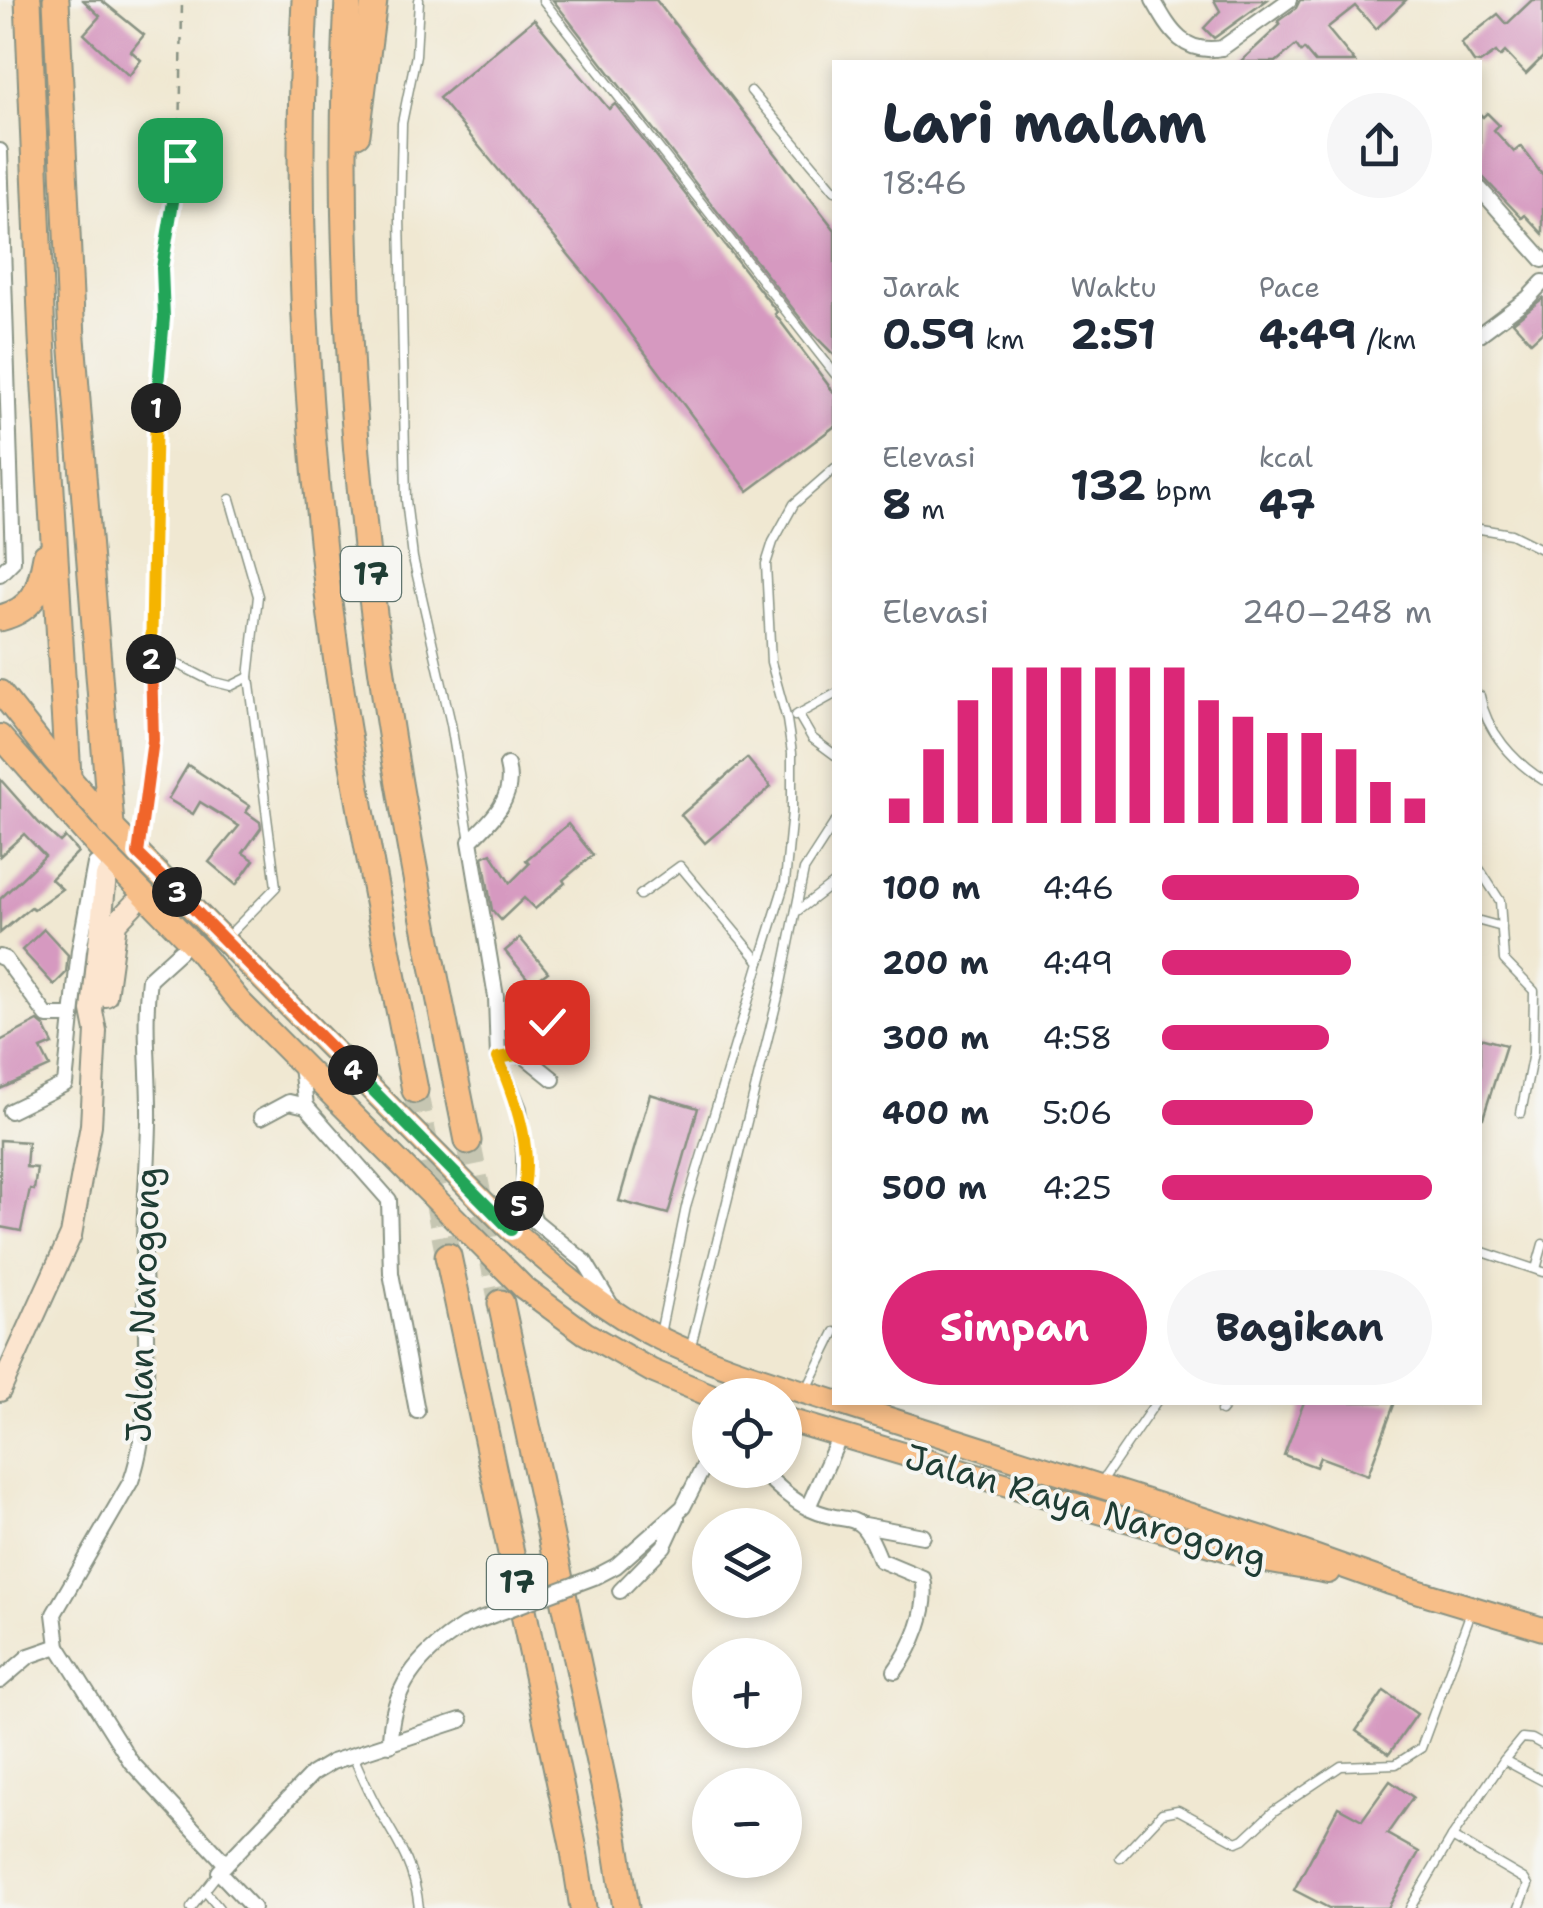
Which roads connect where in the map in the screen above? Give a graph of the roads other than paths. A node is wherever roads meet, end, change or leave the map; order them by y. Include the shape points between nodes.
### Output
1 (28, 0) edge
2 (56, 0) edge
3 (305, 0) edge
4 (348, 0) edge
5 (374, 0) edge
6 (420, 0) edge
7 (542, 0) edge
8 (1153, 0) edge
9 (1289, 0) edge
10 (751, 91) dead end
11 (0, 151) edge
12 (832, 187) edge
13 (1482, 191) edge
14 (346, 225) junction
15 (1543, 260) edge
16 (1543, 282) edge
17 (1482, 332) edge
18 (832, 370) edge
19 (832, 471) edge
20 (230, 499) dead end
21 (53, 518) junction
22 (1482, 529) edge
23 (1543, 550) edge
24 (0, 574) edge
25 (0, 618) edge
26 (152, 650) road end
27 (249, 677) junction
28 (0, 692) edge
29 (832, 696) edge
30 (1482, 708) edge
31 (798, 714) junction
32 (787, 720) junction
33 (0, 736) edge
34 (832, 752) edge
35 (0, 756) edge
36 (507, 766) dead end
37 (1543, 780) edge
38 (58, 784) junction
39 (832, 827) edge
40 (470, 841) junction
41 (101, 852) junction
42 (1482, 873) edge
43 (832, 884) edge
44 (640, 894) dead end
45 (134, 904) junction
46 (796, 912) junction
47 (1482, 921) edge
48 (1502, 927) junction
49 (224, 940) junction
50 (180, 951) junction
51 (0, 957) edge
52 (760, 962) junction
53 (240, 1002) junction
54 (72, 1016) junction
55 (547, 1022) dead end
56 (96, 1031) junction
57 (522, 1054) junction
58 (498, 1058) junction
59 (300, 1063) junction
60 (554, 1078) dead end
61 (415, 1090) tunnel mouth
62 (306, 1106) junction
63 (10, 1111) dead end
64 (1521, 1112) dead end
65 (261, 1117) dead end
66 (468, 1141) tunnel mouth
67 (524, 1194) junction
68 (511, 1230) junction
69 (1543, 1244) edge
70 (1482, 1252) edge
71 (448, 1256) tunnel mouth
72 (1539, 1270) edge
73 (500, 1303) tunnel mouth
74 (614, 1311) junction
75 (660, 1338) junction
76 (832, 1338) edge
77 (690, 1351) junction
78 (734, 1378) edge
79 (692, 1388) edge
80 (0, 1392) edge
81 (802, 1392) edge
82 (805, 1392) junction
83 (832, 1401) edge
84 (844, 1405) edge
85 (1154, 1405) edge
86 (1226, 1405) edge
87 (1221, 1411) dead end
88 (417, 1412) dead end
89 (802, 1425) edge
90 (840, 1436) junction
91 (1098, 1487) junction
92 (693, 1488) edge
93 (780, 1488) edge
94 (808, 1506) junction
95 (683, 1507) junction
96 (864, 1525) junction
97 (922, 1536) dead end
98 (1390, 1584) junction
99 (620, 1591) dead end
100 (1472, 1608) junction
101 (1543, 1629) edge
102 (58, 1646) junction
103 (895, 1671) dead end
104 (0, 1681) edge
105 (461, 1720) dead end
106 (390, 1744) junction
107 (1543, 1745) edge
108 (352, 1754) junction
109 (1504, 1760) junction
110 (1543, 1781) edge
111 (1452, 1837) junction
112 (1120, 1858) dead end
113 (222, 1868) junction
114 (205, 1891) junction
115 (1415, 1906) edge
116 (192, 1908) edge
117 (219, 1908) edge
118 (253, 1908) edge
119 (419, 1908) edge
120 (583, 1908) edge
121 (626, 1908) edge
122 (1519, 1908) edge

1 - 21 highway
2 - 41 highway
3 - 61 highway, 17 via 303,227 325,543 344,707
4 - 14 highway, 17
5 - 14 highway
6 - 40 lane via 402,122 406,500
7 - 18 lane
8 - 9 street via 1183,44 1210,50
10 - 12 lane
11 - 24 street via 13,562
13 - 15 street
14 - 66 highway, 17 via 351,372 386,700
16 - 17 street
19 - 32 lane via 794,504 766,564 771,662
20 - 27 lane via 258,596
21 - 25 highway via 40,589 24,609
21 - 38 highway
22 - 23 lane
26 - 27 lane via 211,681 231,686
27 - 49 lane via 276,886
28 - 38 main road, Jalan Raya Narogong
29 - 31 lane
30 - 37 lane via 1506,751
31 - 32 lane
31 - 34 lane via 812,738
32 - 52 lane via 792,792 786,882
33 - 38 main road, Jalan Raya Narogong
35 - 41 main road
36 - 40 street via 504,804
38 - 41 main road, Jalan Raya Narogong
39 - 46 lane via 804,870
40 - 58 street via 496,998
41 - 45 main road
41 - 49 main road, Jalan Raya Narogong via 138,854
41 - 53 main road, Jalan Raya Narogong
41 - 54 street
41 - 56 street
42 - 48 lane via 1500,900
43 - 46 lane
44 - 52 lane via 680,866
45 - 50 main road
45 - 56 street via 116,923 105,1012
46 - 77 lane
47 - 48 lane
48 - 64 lane via 1504,960 1534,990 1533,1054
49 - 68 main road, Jalan Raya Narogong
50 - 53 main road
50 - 102 street, Jalan Narogong via 149,979 146,1005 147,1360 138,1464 54,1614
51 - 54 street via 47,1016
52 - 75 lane via 686,1208
53 - 59 main road, Jalan Raya Narogong
54 - 63 street via 65,1084
55 - 57 street
56 - 80 street via 91,1125 70,1236
57 - 58 street
57 - 60 street
58 - 67 street via 519,1108
59 - 62 street
59 - 79 main road, Jalan Raya Narogong via 524,1288 602,1343
62 - 65 street via 289,1102
62 - 88 street via 389,1200 390,1273
67 - 68 street
67 - 74 street via 535,1221 585,1262
68 - 74 main road, Jalan Raya Narogong
69 - 72 lane
70 - 72 lane
71 - 120 highway, 17
73 - 121 highway, 17
74 - 75 main road, Jalan Raya Narogong
75 - 77 main road, Jalan Raya Narogong
76 - 82 lane
77 - 78 main road, Jalan Raya Narogong
81 - 82 main road, Jalan Raya Narogong
82 - 83 main road, Jalan Raya Narogong
84 - 91 main road, Jalan Raya Narogong
85 - 91 lane
86 - 87 lane
89 - 90 main road, Jalan Raya Narogong
90 - 94 street
90 - 98 main road, Jalan Raya Narogong via 1264,1561
91 - 98 main road, Jalan Raya Narogong
92 - 95 street
93 - 94 street
94 - 96 street
95 - 99 street via 664,1546
95 - 106 street, bridge via 616,1566 464,1626 438,1643 394,1701
96 - 97 street
96 - 103 street via 880,1560 925,1582 914,1646
98 - 100 main road, Jalan Raya Narogong
100 - 101 main road, Jalan Raya Narogong
100 - 112 lane via 1421,1748 1396,1764 1341,1766 1237,1842 1170,1809
102 - 104 street via 30,1656
102 - 113 street via 130,1762
105 - 106 street
106 - 108 street
107 - 109 lane via 1522,1738
108 - 113 street via 312,1774
108 - 119 lane via 400,1842 416,1879
109 - 110 lane
109 - 111 lane
111 - 115 lane
111 - 122 lane via 1524,1879
113 - 114 lane
113 - 118 street
114 - 116 lane
114 - 117 lane

